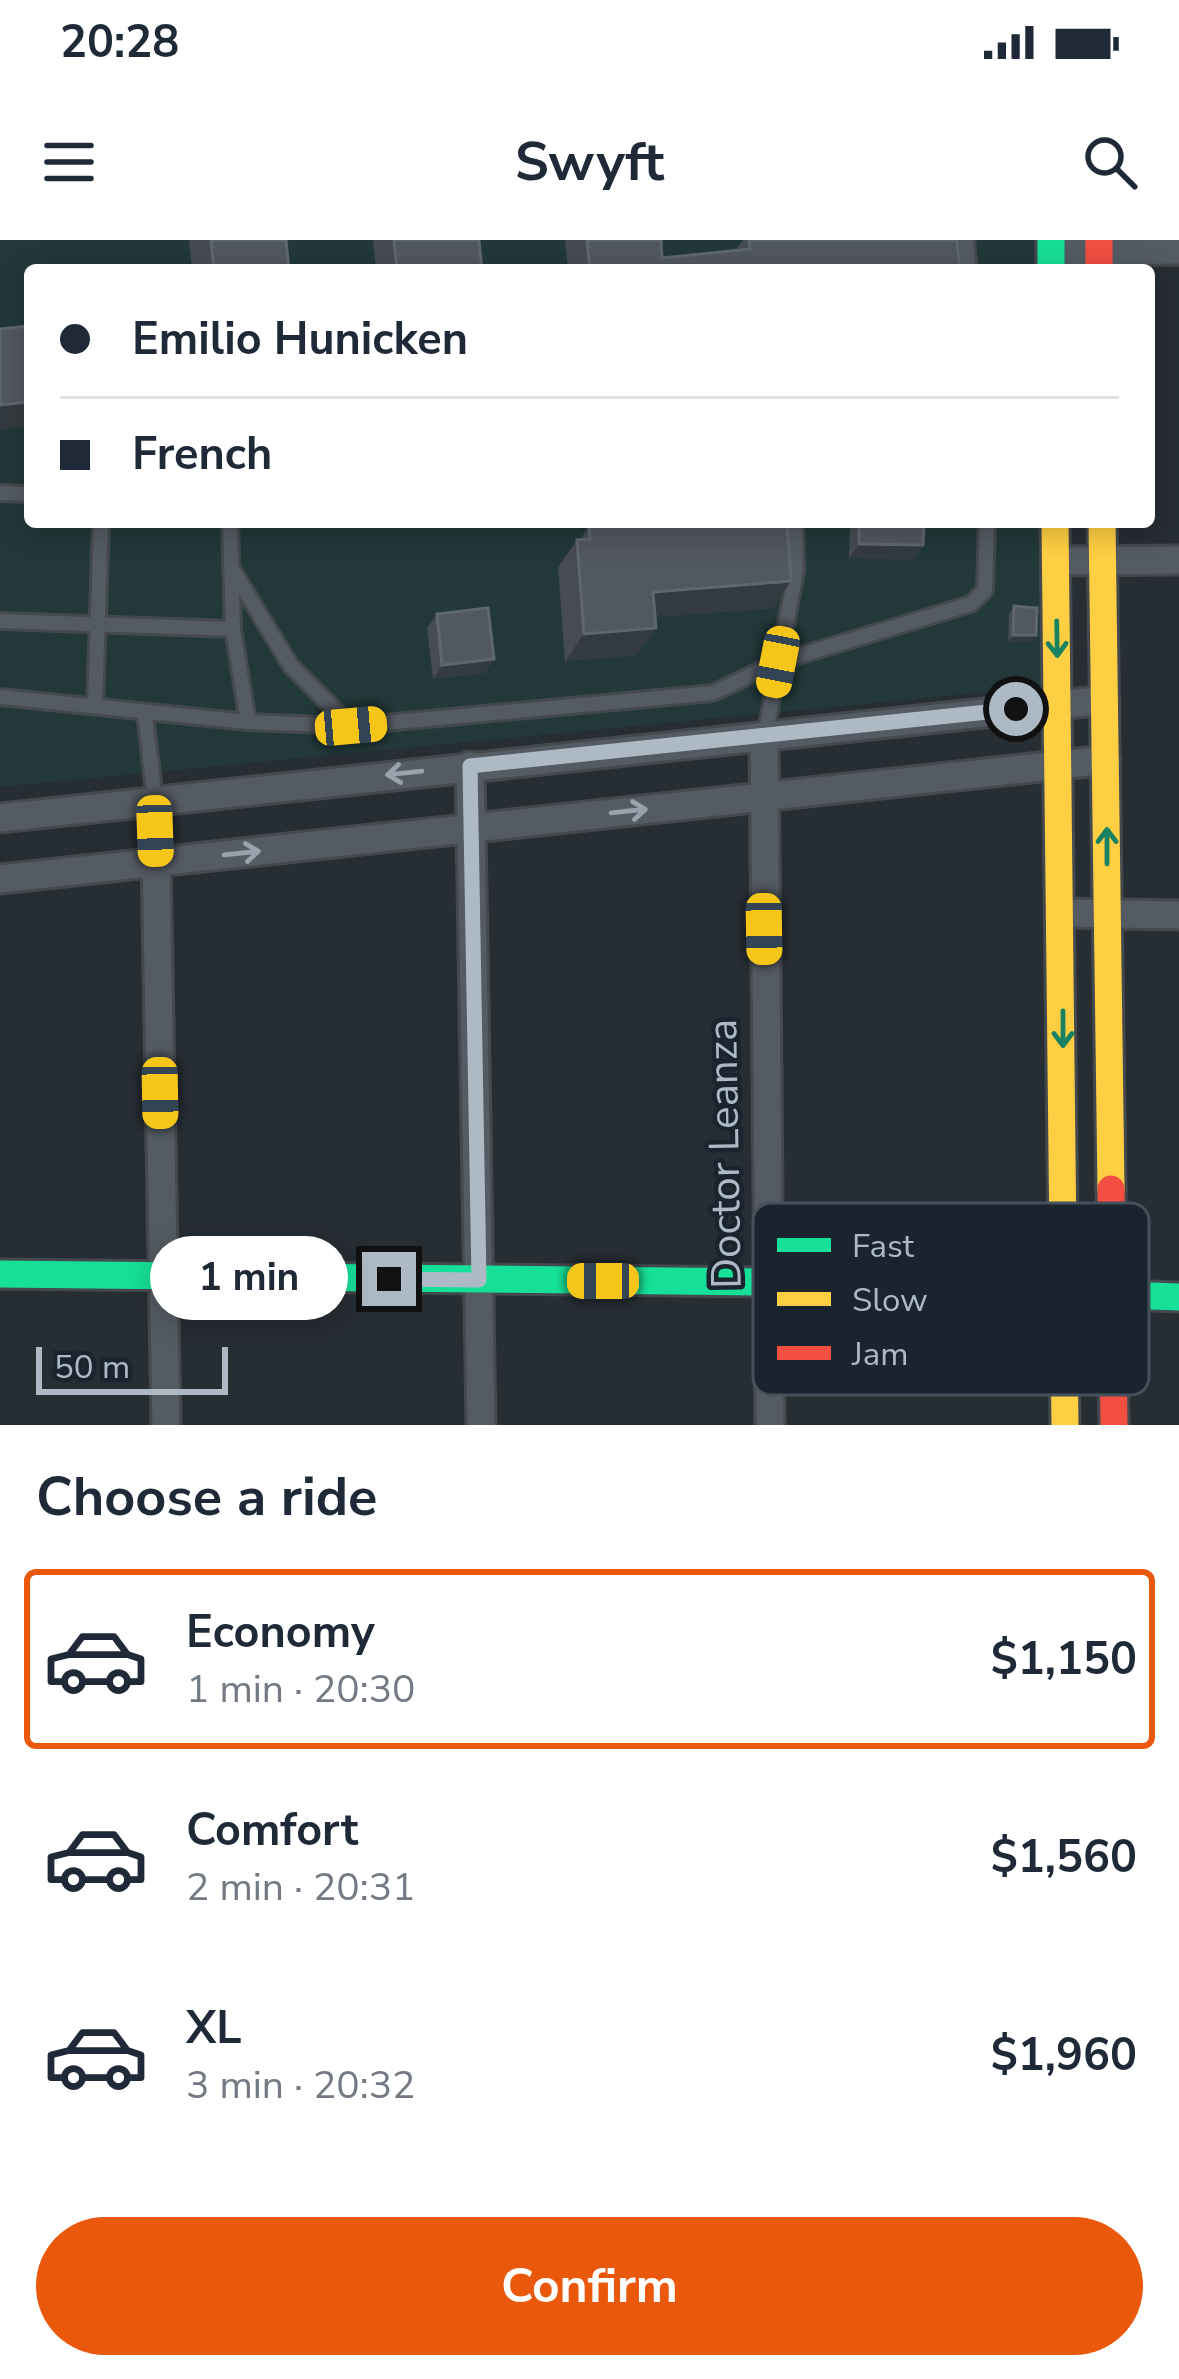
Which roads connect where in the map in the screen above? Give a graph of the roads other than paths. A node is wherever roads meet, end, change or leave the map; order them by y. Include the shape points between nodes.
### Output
1 (1179, 250) edge
2 (1099, 253) edge
3 (1051, 254) edge
4 (101, 528) edge
5 (230, 528) edge
6 (794, 528) edge
7 (987, 528) edge
8 (1054, 528) edge
9 (1102, 528) edge
10 (1179, 560) edge
11 (1055, 561) junction
12 (1102, 561) junction
13 (232, 568) junction
14 (0, 621) edge
15 (100, 624) junction
16 (233, 629) junction
17 (778, 662) junction
18 (0, 697) edge
19 (1105, 700) junction
20 (95, 704) junction
21 (1058, 704) junction
22 (145, 714) junction
23 (248, 722) junction
24 (351, 726) junction
25 (764, 738) junction
26 (1106, 760) junction
27 (1060, 765) junction
28 (470, 766) junction
29 (762, 797) junction
30 (154, 800) junction
31 (0, 818) edge
32 (471, 827) junction
33 (156, 862) junction
34 (0, 879) edge
35 (1062, 913) junction
36 (1107, 914) junction
37 (1179, 915) edge
38 (768, 1203) edge
39 (1064, 1203) edge
40 (1111, 1203) edge
41 (0, 1274) edge
42 (163, 1277) junction
43 (479, 1280) junction
44 (753, 1282) edge
45 (1149, 1296) edge
46 (1179, 1297) edge
47 (770, 1395) edge
48 (1066, 1395) edge
49 (1114, 1395) edge
50 (166, 1425) edge
51 (482, 1425) edge
52 (770, 1425) edge
53 (1066, 1425) edge
54 (1114, 1425) edge

1 - 2 street
2 - 3 street
4 - 15 lane
5 - 13 lane
6 - 17 lane via 796,571
7 - 17 lane via 986,590 971,604
8 - 11 street
9 - 12 street
10 - 12 street
11 - 12 street
11 -> 21 street
12 - 19 street
13 - 16 lane
13 - 24 lane via 291,666
14 - 15 lane
15 - 16 lane
15 - 20 lane
16 - 23 lane
17 - 24 lane via 712,693
17 - 25 lane
18 - 20 lane
19 - 21 street
19 - 26 street
20 - 22 lane
21 - 25 street
21 - 27 street
22 - 23 lane
22 - 30 lane
23 - 24 lane
25 - 28 street
25 - 29 street, Doctor Leanza
26 - 27 street
36 -> 26 street
27 - 29 street
27 - 35 street
28 -> 30 street
28 - 32 street
32 -> 29 street
29 - 38 street, Doctor Leanza
30 - 31 street
30 - 33 street
33 -> 32 street
32 - 43 street
33 - 34 street
33 - 42 street
35 - 36 street
35 -> 39 street
36 - 37 street
36 - 40 street
41 - 42 street
42 - 43 street
42 - 50 street
43 - 44 street
43 - 51 street
45 - 46 street
47 - 52 street, Doctor Leanza
48 - 53 street
49 - 54 street

